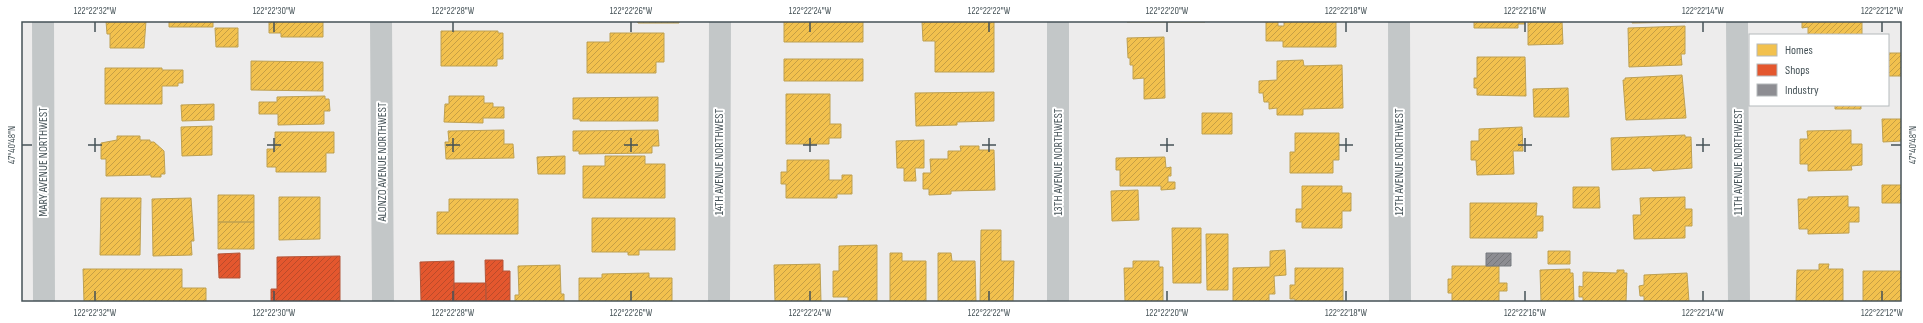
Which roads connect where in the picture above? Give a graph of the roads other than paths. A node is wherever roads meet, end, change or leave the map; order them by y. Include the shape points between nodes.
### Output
1 (43, 21) edge
2 (381, 21) edge
3 (720, 21) edge
4 (1058, 21) edge
5 (1398, 21) edge
6 (1737, 21) edge
7 (44, 302) edge
8 (383, 302) edge
9 (719, 302) edge
10 (1058, 302) edge
11 (1400, 302) edge
12 (1739, 302) edge

1 - 7 street, MARY AVENUE NORTHWEST
2 - 8 street, ALONZO AVENUE NORTHWEST
3 - 9 street, 14TH AVENUE NORTHWEST
4 - 10 street, 13TH AVENUE NORTHWEST
5 - 11 street, 12TH AVENUE NORTHWEST
6 - 12 street, 11TH AVENUE NORTHWEST

